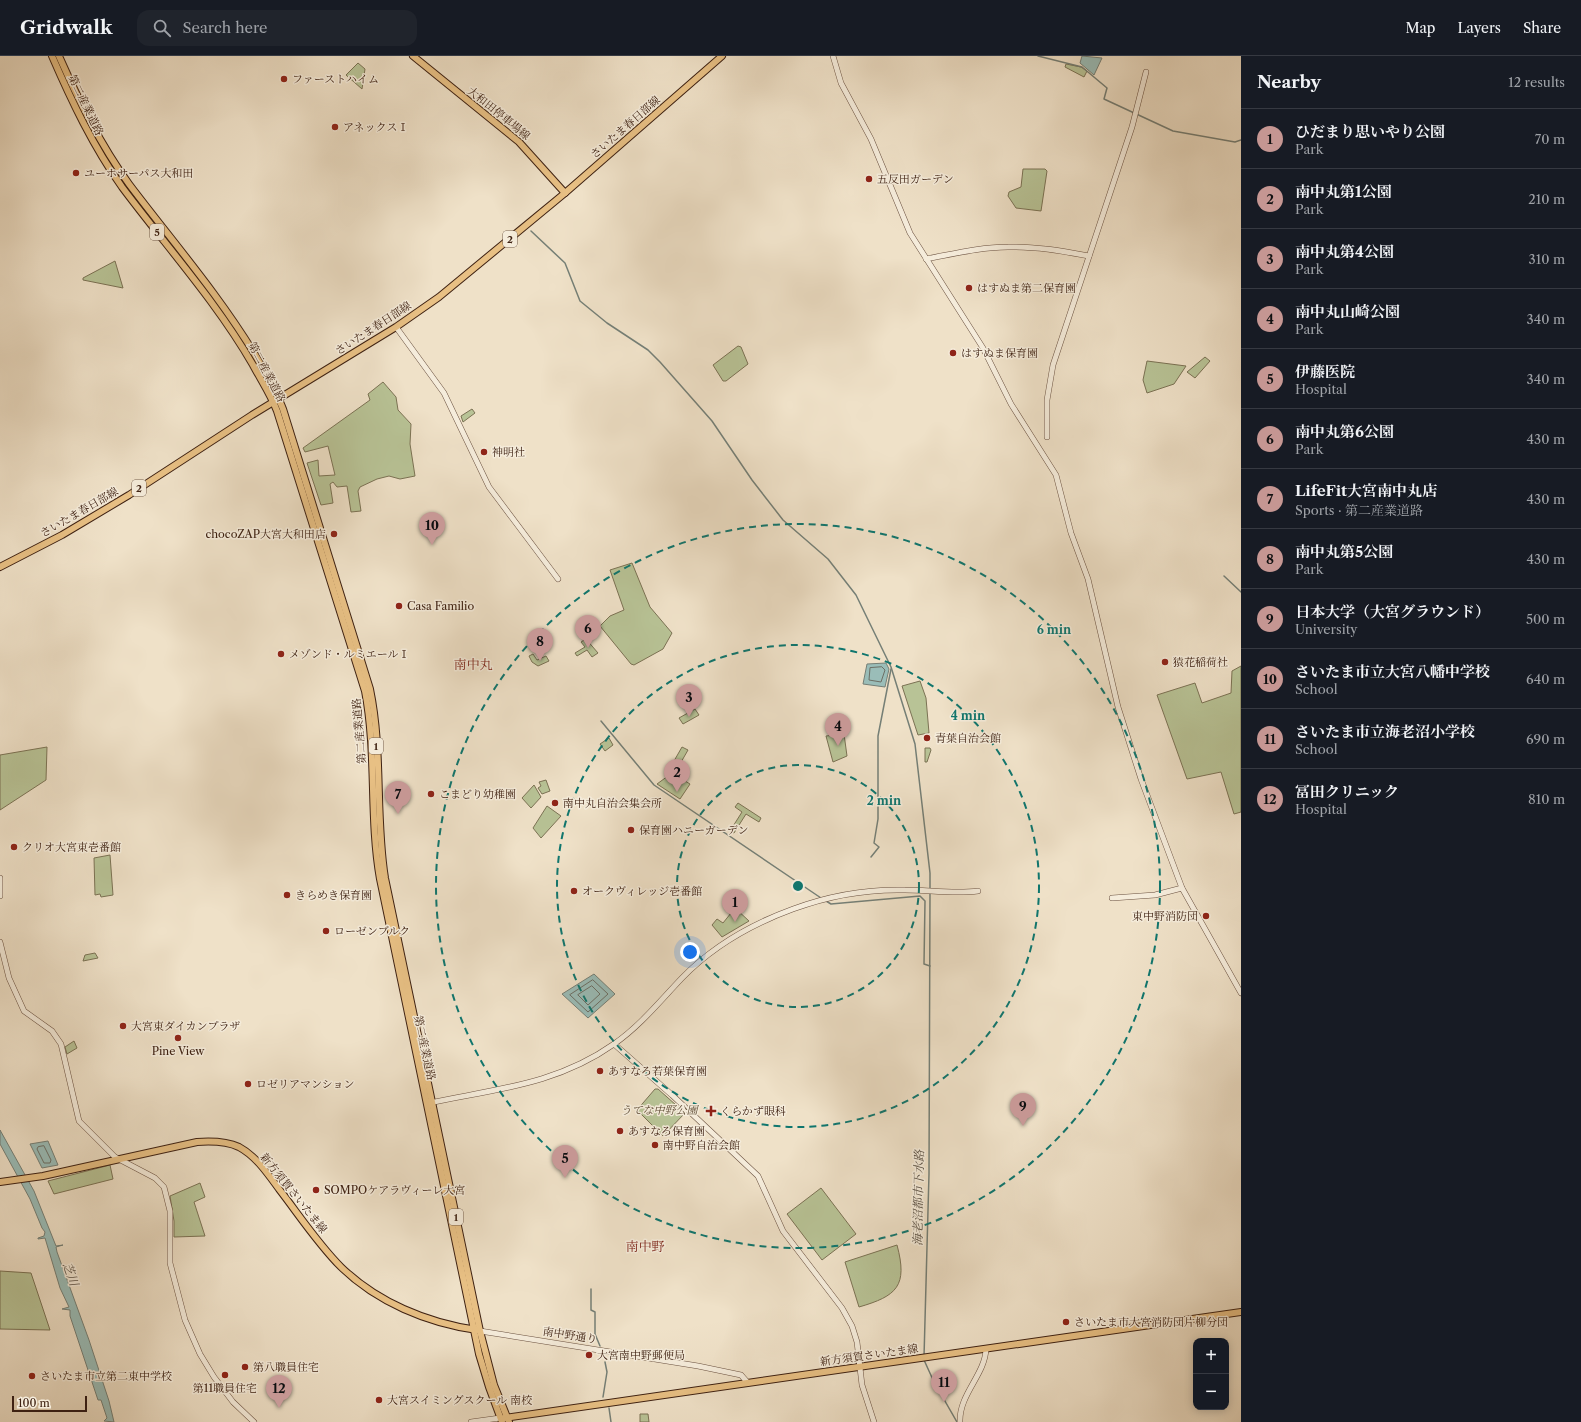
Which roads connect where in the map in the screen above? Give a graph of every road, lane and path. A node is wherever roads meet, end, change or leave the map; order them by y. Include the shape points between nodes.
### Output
1 (52, 56) edge
2 (59, 56) edge
3 (413, 56) edge
4 (722, 56) edge
5 (833, 56) edge
6 (1146, 72) dead end
7 (565, 193) junction
8 (1090, 256) junction
9 (926, 259) junction
10 (396, 327) junction
11 (280, 398) junction
12 (273, 402) junction
13 (1047, 437) dead end
14 (0, 567) edge
15 (558, 579) dead end
16 (0, 878) edge
17 (1182, 888) junction
18 (978, 891) dead end
19 (0, 896) edge
20 (1112, 898) dead end
21 (0, 942) edge
22 (1241, 993) edge
23 (614, 1044) junction
24 (430, 1103) junction
25 (120, 1159) junction
26 (3, 1182) edge
27 (1241, 1312) edge
28 (477, 1330) junction
29 (986, 1349) junction
30 (860, 1366) junction
31 (748, 1382) junction
32 (504, 1420) edge
33 (254, 1422) edge
34 (471, 1422) edge
35 (874, 1422) edge
36 (960, 1422) edge

1 - 12 main road, 第二産業道路 / 5 via 96,149 234,333
2 - 11 main road, 第二産業道路 / 5 via 79,101 103,145 138,196 230,316
3 - 7 main road, 大和田停車場線 via 519,142
4 - 7 main road, さいたま春日部線 / 2
5 - 9 street via 847,96 871,139 906,225
6 - 8 street via 1132,127
7 - 10 main road, さいたま春日部線 / 2 via 439,297
8 - 9 street via 1048,249 1007,247 977,249
8 - 13 street via 1049,382 1045,419
9 - 17 street via 983,348 1011,404 1056,475 1071,533 1088,579 1126,735
10 - 11 main road, さいたま春日部線 / 2
10 - 15 street via 444,394 489,488
11 - 12 main road, さいたま春日部線 / 2
11 - 24 main road, 第二産業道路 / 1 via 370,689 375,716 383,865
12 - 14 main road, さいたま春日部線 / 2 via 62,535
12 - 24 main road, 第二産業道路 / 1 via 365,691 369,716 378,866
16 - 19 street
17 - 20 street via 1155,895
17 - 22 street
18 - 23 street via 872,891 829,898 794,908 734,937 697,964 644,1019
21 - 25 street via 9,978 24,1011 52,1031 61,1044 79,1121
23 - 24 street via 582,1064 547,1078 511,1088
23 - 30 street via 758,1176 783,1231 848,1317 855,1333
24 - 28 main road, 第二産業道路 / 1
25 - 26 main road, 新方須賀さいたま線
25 - 28 main road, 新方須賀さいたま線 via 197,1142 222,1142 240,1148 266,1171 334,1259 362,1284 380,1297 419,1316 447,1325
25 - 33 street via 156,1178 164,1187 170,1211 171,1269 185,1320 200,1354 214,1377 233,1402
27 - 29 main road, 新方須賀さいたま線
28 - 31 street, 南中野通り via 741,1375
28 - 32 main road, 第二産業道路 / 1 via 483,1370
29 - 30 main road, 新方須賀さいたま線
29 - 36 street via 985,1358 963,1403
30 - 31 main road, 新方須賀さいたま線
30 - 35 street
31 - 32 main road, 新方須賀さいたま線
32 - 34 street

